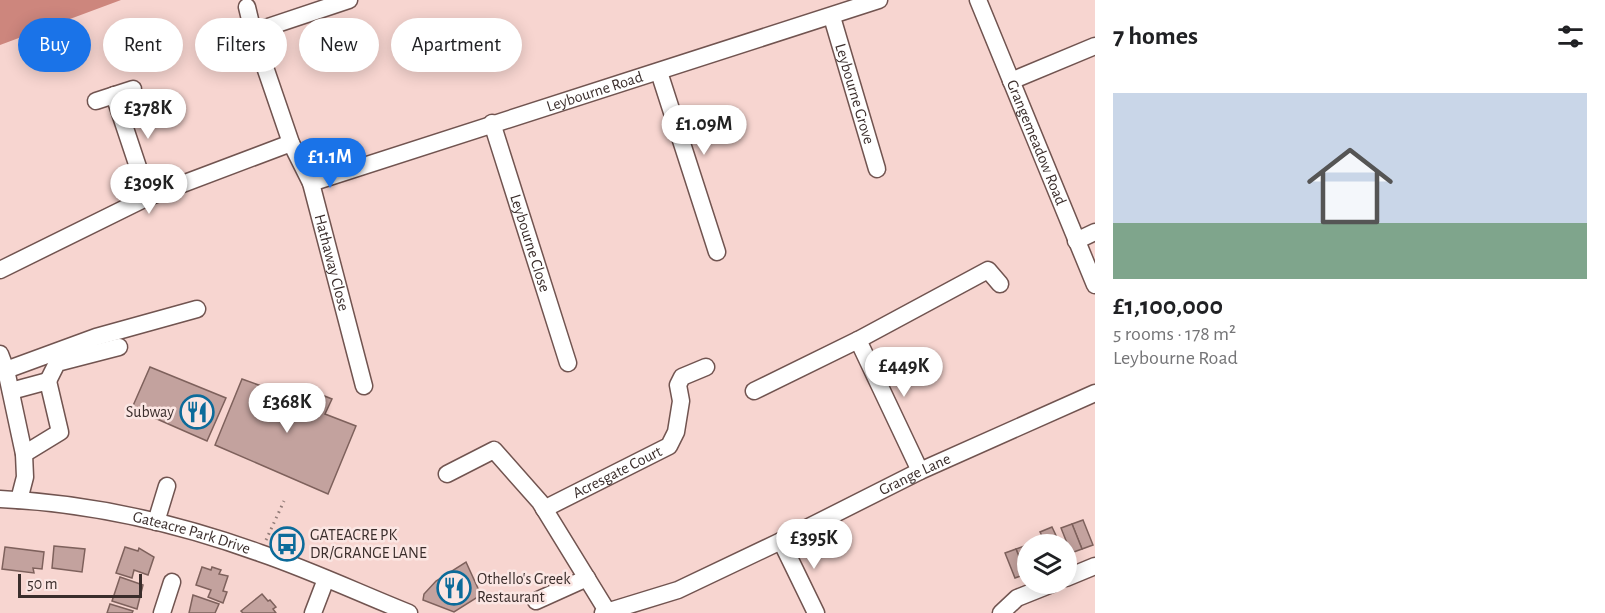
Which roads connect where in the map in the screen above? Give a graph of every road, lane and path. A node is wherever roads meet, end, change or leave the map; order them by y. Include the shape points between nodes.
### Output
1 (349, 0) edge
2 (879, 0) edge
3 (978, 0) edge
4 (247, 7) dead end
5 (832, 17) junction
6 (250, 18) edge
7 (287, 21) edge
8 (1095, 46) edge
9 (267, 72) edge
10 (659, 72) junction
11 (1011, 81) junction
12 (133, 89) dead end
13 (114, 95) junction
14 (96, 101) dead end
15 (492, 123) junction
16 (291, 143) junction
17 (877, 169) dead end
18 (310, 183) junction
19 (148, 197) junction
20 (1095, 232) edge
21 (1076, 241) junction
22 (717, 252) dead end
23 (0, 270) edge
24 (1000, 284) dead end
25 (1095, 285) edge
26 (196, 309) dead end
27 (858, 340) junction
28 (119, 347) dead end
29 (0, 354) edge
30 (568, 363) dead end
31 (706, 367) dead end
32 (6, 370) junction
33 (48, 381) junction
34 (363, 386) dead end
35 (754, 391) dead end
36 (11, 392) junction
37 (1095, 393) edge
38 (24, 454) junction
39 (920, 471) junction
40 (447, 474) dead end
41 (167, 486) dead end
42 (0, 499) edge
43 (19, 500) junction
44 (284, 501) dead end
45 (544, 509) junction
46 (156, 522) junction
47 (781, 541) junction
48 (261, 553) junction
49 (1095, 567) edge
50 (1077, 574) edge
51 (586, 578) junction
52 (326, 579) junction
53 (172, 582) dead end
54 (1027, 594) edge
55 (536, 601) dead end
56 (605, 612) edge
57 (162, 613) edge
58 (313, 613) edge
59 (409, 613) edge
60 (816, 613) edge
61 (1001, 613) edge

1 - 7 street
2 - 5 street, Leybourne Road
3 - 11 street, Grangemeadow Road
4 - 6 street, Hathaway Close
5 - 10 street, Leybourne Road
5 - 17 street, Leybourne Grove
8 - 11 street
9 - 16 street, Hathaway Close
10 - 15 street, Leybourne Road
10 - 22 street
11 - 21 street, Grangemeadow Road
12 - 13 street
13 - 14 street
13 - 19 street
15 - 18 street, Leybourne Road
15 - 30 street, Leybourne Close
16 - 18 street, Hathaway Close
16 - 19 street
18 - 34 street, Hathaway Close
19 - 23 street
20 - 21 street
21 - 25 street, Grangemeadow Road
24 - 27 street via 988,270
26 - 32 street via 96,337
27 - 35 street
27 - 39 street
28 - 33 street via 57,363
29 - 32 street
31 - 45 street, Acresgate Court via 682,377 678,385 681,401 676,432 669,446
32 - 36 street
33 - 36 street
33 - 38 street via 60,432
36 - 38 street
37 - 39 street, Grange Lane
38 - 43 street
39 - 47 street, Grange Lane
40 - 45 street via 494,450
41 - 46 street
42 - 43 street, Gateacre Park Drive
43 - 46 street, Gateacre Park Drive via 90,508
44 - 48 path
45 - 51 street
46 - 48 street, Gateacre Park Drive
47 - 56 street, Grange Lane via 678,590
47 - 60 street
48 - 52 street, Gateacre Park Drive
49 - 50 street
51 - 55 street
51 - 56 street
52 - 58 street
52 - 59 street, Gateacre Park Drive
53 - 57 street
54 - 61 street

